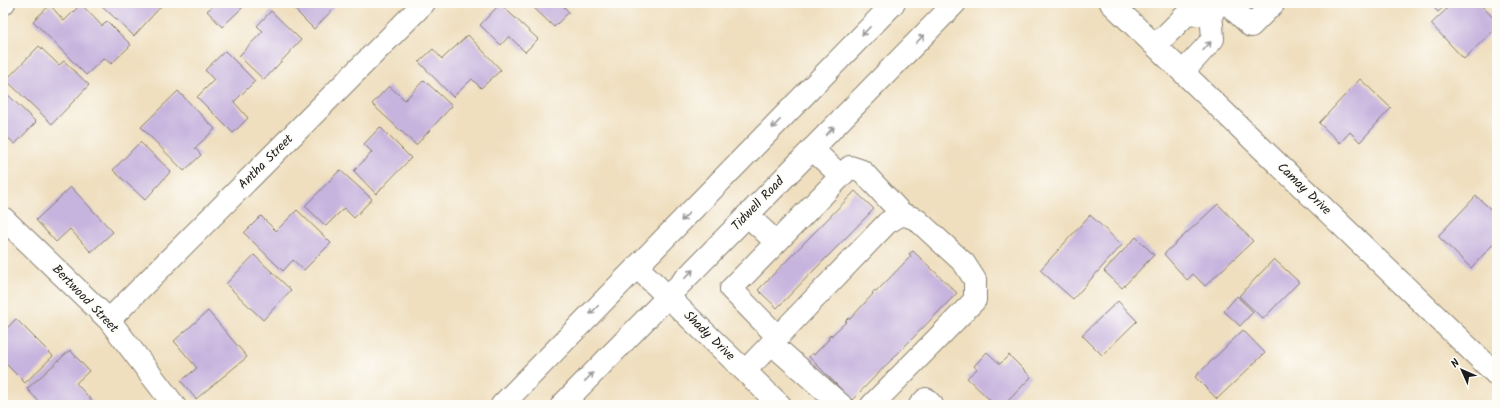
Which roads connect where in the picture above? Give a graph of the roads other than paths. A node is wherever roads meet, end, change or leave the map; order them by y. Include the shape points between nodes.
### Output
1 (424, 3) edge
2 (894, 3) edge
3 (955, 3) edge
4 (1111, 3) edge
5 (1274, 3) edge
6 (1220, 6) edge
7 (1156, 46) junction
8 (1183, 72) junction
9 (812, 149) junction
10 (841, 176) junction
11 (902, 214) junction
12 (747, 215) junction
13 (3, 218) edge
14 (776, 242) junction
15 (637, 266) junction
16 (668, 296) junction
17 (109, 320) junction
18 (775, 340) junction
19 (745, 371) junction
20 (1497, 375) edge
21 (174, 405) edge
22 (502, 405) edge
23 (562, 405) edge
24 (780, 405) edge
25 (841, 405) edge
26 (872, 405) edge
27 (920, 405) edge
28 (932, 405) edge

1 - 17 street, Antha Street
2 -> 15 street
9 -> 3 street, Tidwell Road
4 - 7 street, Camay Drive
5 - 6 street via 1251,26
6 - 7 street via 1186,15
8 -> 6 street via 1213,39
7 - 8 street, Camay Drive
8 - 20 street, Camay Drive
9 - 10 street
9 - 12 street, Tidwell Road
10 - 11 street via 850,168 862,172
10 - 14 street
11 - 18 street via 887,224
11 - 26 street via 916,219 964,263 975,280 975,300
12 - 14 street
16 -> 12 street, Tidwell Road
13 - 17 street, Bertwood Street
14 - 18 street via 731,289
15 - 16 street, Shady Drive
15 -> 22 street
16 - 19 street, Shady Drive
23 -> 16 street, Tidwell Road
17 - 21 street, Bertwood Street
18 - 19 street
18 - 25 street
19 - 24 street, Shady Drive
27 - 28 street via 926,399

